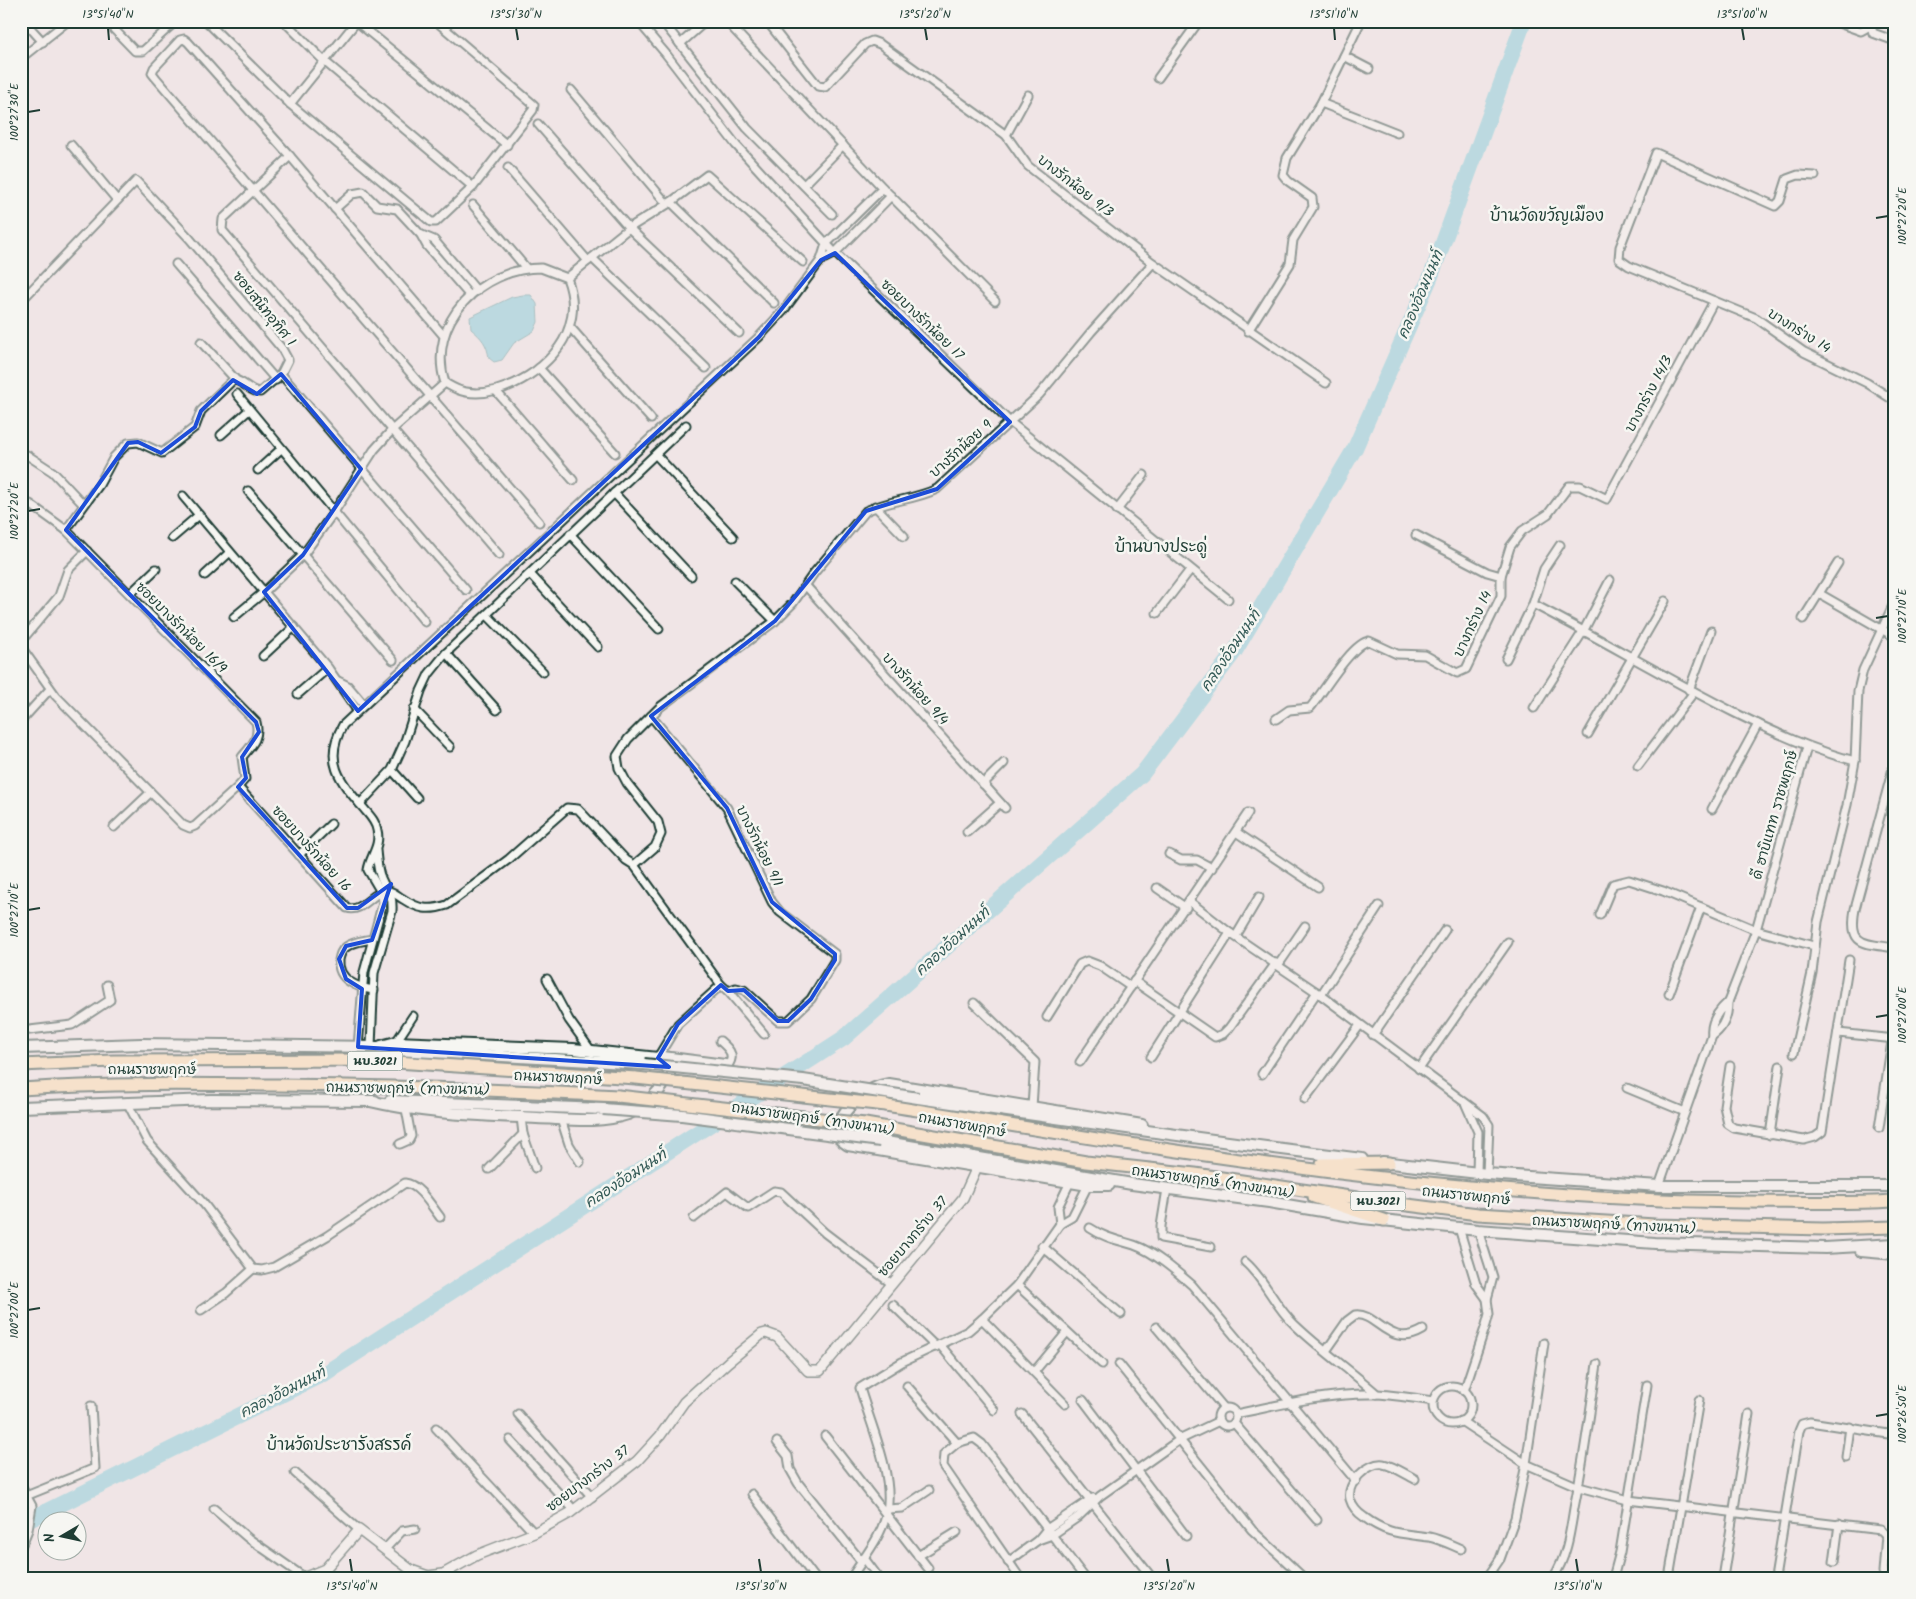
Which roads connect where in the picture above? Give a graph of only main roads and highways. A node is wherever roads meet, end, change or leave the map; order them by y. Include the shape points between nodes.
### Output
1 (374, 1047) junction
2 (21, 1048) edge
3 (21, 1065) edge
4 (21, 1089) edge
5 (370, 1101) junction
6 (21, 1107) edge
7 (1181, 1134) junction
8 (1389, 1163) junction
9 (1285, 1165) junction
10 (1132, 1184) junction
11 (1895, 1186) edge
12 (1282, 1187) junction
13 (1895, 1201) edge
14 (1384, 1220) junction
15 (1895, 1227) edge
16 (1895, 1244) edge
17 (1825, 1248) junction
18 (1895, 1254) edge

1 - 2 main road, นบ.3021 via 75,1045
1 - 5 main road via 396,1042 659,1056 668,1064 669,1075 659,1091 641,1107 622,1116 589,1121 406,1110
1 - 7 main road, นบ.3021, bridge via 644,1064 803,1080 1111,1127
3 - 9 main road, ถนนราชพฤกษ์ / นบ.3021, bridge via 113,1061 366,1060 636,1078 886,1106
4 - 12 main road, ถนนราชพฤกษ์ / นบ.3021, bridge via 102,1085 475,1088 618,1096 865,1124 1086,1162
5 - 6 main road, ถนนราชพฤกษ์ (ทางขนาน) / นบ.3021 via 211,1100
5 - 10 main road, ถนนราชพฤกษ์ (ทางขนาน) / นบ.3021, bridge via 682,1115 880,1141
7 - 8 main road, นบ.3021
7 - 10 main road via 1116,1119 889,1084 863,1095 837,1126 837,1133 848,1145 1088,1185
8 - 9 main road
8 - 11 main road, นบ.3021 via 1659,1186
9 - 13 main road, ถนนราชพฤกษ์ / นบ.3021 via 1480,1189 1656,1201
10 - 14 main road, ถนนราชพฤกษ์ (ทางขนาน) / นบ.3021
12 - 14 main road
12 - 15 main road, ถนนราชพฤกษ์ / นบ.3021 via 1478,1214 1655,1225 1823,1229
14 - 17 main road, ถนนราชพฤกษ์ (ทางขนาน) / นบ.3021 via 1655,1243
16 - 17 main road, ถนนราชพฤกษ์ (ทางขนาน) / นบ.3021
17 - 18 main road

